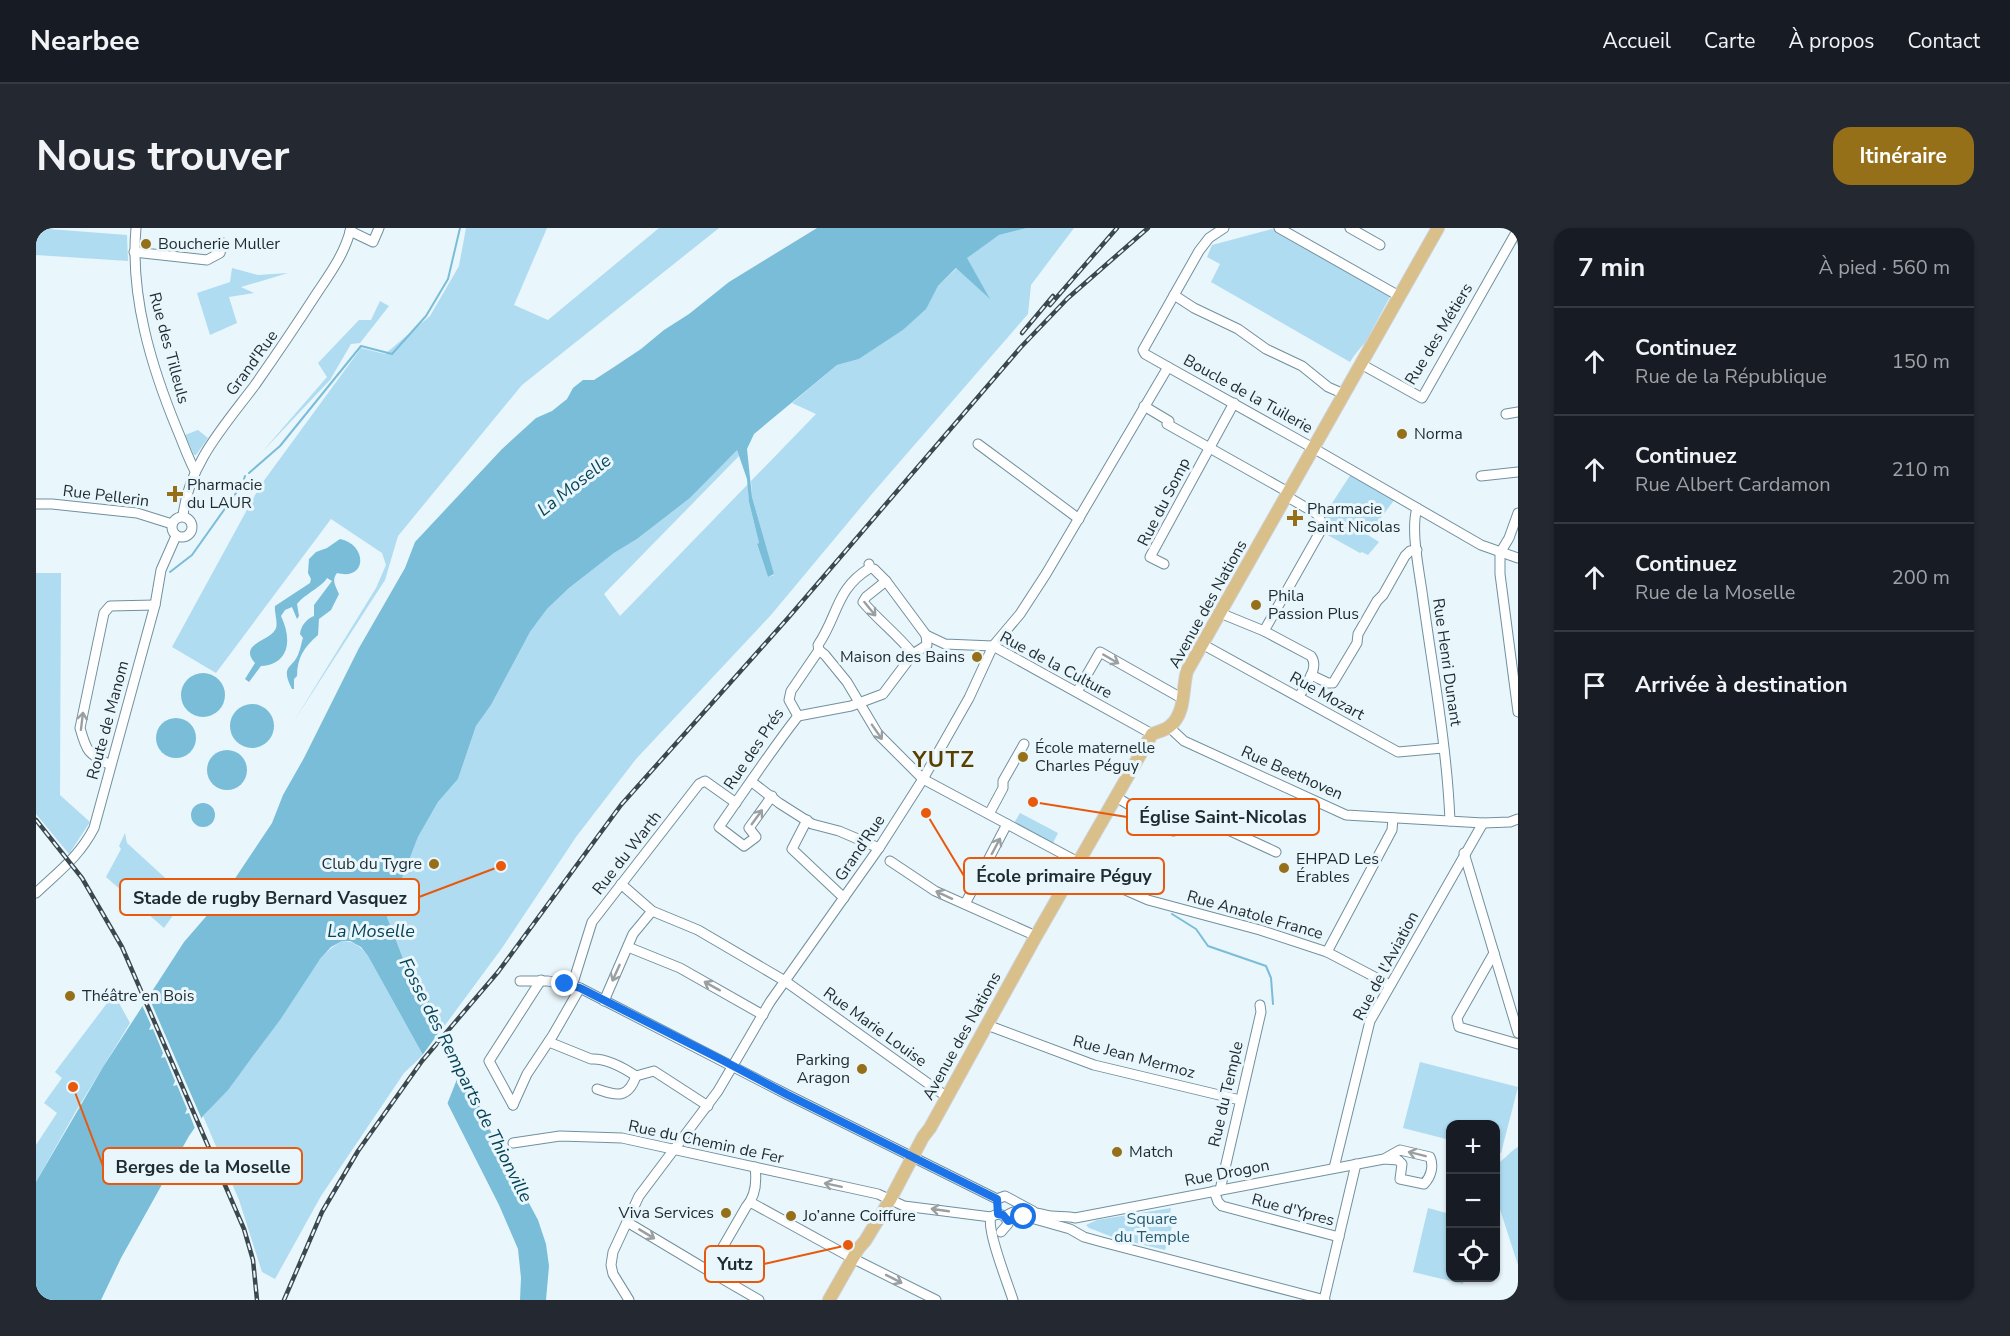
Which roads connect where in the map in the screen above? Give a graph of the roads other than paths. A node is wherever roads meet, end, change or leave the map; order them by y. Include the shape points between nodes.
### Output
1 (136, 228) edge
2 (379, 228) edge
3 (1224, 228) edge
4 (1279, 228) edge
5 (1350, 228) edge
6 (1438, 228) edge
7 (351, 229) edge
8 (1518, 229) edge
9 (223, 243) dead end
10 (1380, 245) dead end
11 (134, 252) junction
12 (1174, 295) junction
13 (1400, 296) junction
14 (1361, 364) junction
15 (1168, 367) junction
16 (1344, 394) junction
17 (1234, 403) junction
18 (1144, 406) junction
19 (1518, 412) edge
20 (1506, 414) dead end
21 (978, 444) dead end
22 (1209, 448) junction
23 (1313, 448) junction
24 (195, 471) junction
25 (1518, 472) edge
26 (1481, 476) dead end
27 (1287, 494) junction
28 (36, 504) edge
29 (1417, 508) junction
30 (1518, 513) edge
31 (183, 516) junction
32 (1079, 519) junction
33 (172, 524) junction
34 (176, 536) junction
35 (1417, 550) junction
36 (1500, 553) junction
37 (1518, 558) edge
38 (1164, 564) dead end
39 (886, 581) junction
40 (155, 604) junction
41 (1220, 613) junction
42 (1264, 631) junction
43 (926, 635) junction
44 (1202, 644) junction
45 (993, 646) junction
46 (819, 647) junction
47 (913, 654) junction
48 (1311, 675) junction
49 (1077, 692) junction
50 (1299, 697) junction
51 (1183, 699) junction
52 (860, 703) junction
53 (1518, 712) edge
54 (798, 716) junction
55 (1170, 727) junction
56 (1152, 734) junction
57 (1024, 744) dead end
58 (1443, 748) junction
59 (110, 765) junction
60 (923, 779) junction
61 (752, 782) junction
62 (772, 796) junction
63 (1116, 797) junction
64 (736, 803) junction
65 (989, 814) junction
66 (1393, 818) junction
67 (1518, 819) edge
68 (807, 820) junction
69 (1450, 821) junction
70 (1483, 823) junction
71 (1007, 824) junction
72 (1276, 852) dead end
73 (1464, 853) junction
74 (882, 854) junction
75 (1077, 865) junction
76 (621, 884) junction
77 (36, 893) edge
78 (844, 898) junction
79 (965, 904) junction
80 (652, 911) junction
81 (1036, 936) junction
82 (628, 947) junction
83 (1327, 952) junction
84 (1494, 953) junction
85 (541, 980) junction
86 (520, 981) dead end
87 (785, 981) junction
88 (1390, 985) junction
89 (576, 987) junction
90 (604, 1001) junction
91 (1260, 1005) dead end
92 (763, 1015) junction
93 (987, 1025) junction
94 (1518, 1033) edge
95 (549, 1042) junction
96 (1518, 1044) edge
97 (733, 1067) junction
98 (636, 1076) junction
99 (597, 1089) dead end
100 (947, 1097) junction
101 (1240, 1100) junction
102 (708, 1106) junction
103 (513, 1143) dead end
104 (674, 1150) junction
105 (912, 1158) junction
106 (1384, 1159) junction
107 (1356, 1164) junction
108 (755, 1167) junction
109 (1334, 1168) junction
110 (1217, 1190) junction
111 (997, 1199) junction
112 (890, 1200) junction
113 (750, 1202) junction
114 (1033, 1211) junction
115 (1001, 1217) junction
116 (627, 1222) junction
117 (1074, 1223) junction
118 (991, 1229) junction
119 (1001, 1232) junction
120 (1339, 1238) junction
121 (999, 1257) junction
122 (852, 1258) junction
123 (709, 1271) junction
124 (629, 1300) edge
125 (759, 1300) edge
126 (829, 1300) edge
127 (936, 1300) edge
128 (1013, 1300) edge
129 (1325, 1300) edge

1 - 11 street, Rue des Tilleuls
2 - 7 street via 373,242
3 - 12 street, Boucle de la Tuilerie via 1203,244
4 - 13 street
5 - 10 street
6 - 13 main road, Avenue des Nations
7 - 24 street, Grand'Rue via 337,263 293,332
8 - 14 street, Rue des Métiers via 1422,398
9 - 11 street via 220,253 207,260
11 - 24 street, Rue des Tilleuls via 139,303 155,368
12 - 15 street, Boucle de la Tuilerie via 1143,350
12 - 16 street via 1302,366 1328,387
13 - 14 main road, Avenue des Nations
14 - 16 main road, Avenue des Nations
15 - 17 street, Boucle de la Tuilerie
15 - 18 street, Boucle de la Tuilerie
16 - 23 main road, Avenue des Nations
17 - 22 street, Rue du Somp
17 - 23 street, Boucle de la Tuilerie
18 - 22 street, Rue du Somp
18 - 32 street, Grand'Rue
19 - 20 street
21 - 32 street
22 - 27 street
22 - 38 street, Rue du Somp via 1150,556
23 - 27 main road, Avenue des Nations
23 - 29 street
24 - 31 street, Grand'Rue
25 - 26 street
27 - 41 main road, Avenue des Nations
27 - 42 street via 1317,514 1320,532
28 - 33 street, Rue Pellerin via 137,513
29 - 35 street, Rue Henri Dunant
29 - 36 street
30 - 36 street
31 - 33 street
31 - 34 street via 191,522 192,529 186,537
32 - 45 street, Grand'Rue via 1020,614
33 - 34 street
34 - 40 street, Route de Manom via 164,562
35 - 48 street via 1405,556 1333,683
35 - 58 street, Rue Henri Dunant
36 - 37 street
36 - 53 street
39 - 43 street
39 - 46 street, Rue des Prés via 870,566 848,587
39 -> 47 street via 863,602
40 - 59 street, Route de Manom
59 -> 40 street via 90,753 80,728 104,613 110,606
41 - 42 street
41 - 44 main road, Avenue des Nations
42 - 48 street via 1311,656 1315,666
43 - 45 street, Rue de la Culture via 945,644
43 - 47 street via 927,645
44 - 50 street, Rue Mozart
44 - 51 main road, Avenue des Nations via 1187,671
45 - 49 street, Rue de la Culture
45 - 60 street, Grand'Rue
46 - 52 street, Rue Anatole France
46 - 54 street, Rue des Prés via 791,691 789,700
47 - 52 street via 883,694
48 - 50 street
49 -> 51 street via 1100,652
49 - 56 street, Rue de la Culture
50 - 58 street, Rue Mozart via 1398,752
51 - 55 main road, Avenue des Nations
52 - 54 street
52 -> 60 street, Rue Anatole France via 878,734
54 - 61 street, Rue des Prés via 766,756
55 - 56 main road
55 - 66 street, Rue Beethoven via 1185,741 1346,814
56 - 63 main road, Avenue des Nations
57 - 65 street
58 - 69 street, Rue Henri Dunant
59 - 77 street, Route de Manom via 94,828 86,843
60 - 65 street, Rue Anatole France
60 - 74 street, Grand'Rue
61 - 62 street
61 - 64 street, Rue des Prés
64 -> 62 street, Rue des Prés via 718,827 744,846 756,837 749,828
62 - 68 street
63 - 72 street via 1173,831 1202,818
63 - 75 main road, Avenue des Nations
64 - 76 street, Rue du Warth via 705,781 699,784
65 - 71 street, Rue Anatole France
66 - 69 street, Rue Beethoven
66 - 83 street via 1392,830
67 - 70 street, Rue Beethoven
68 - 74 street via 839,831
68 - 78 street via 792,849
69 - 70 street, Rue Beethoven
70 - 73 street, Rue de l'Aviation
71 - 75 street, Rue Anatole France
79 -> 71 street
73 - 84 street
73 - 88 street, Rue de l'Aviation
74 - 78 street, Grand'Rue
79 -> 74 street via 935,891
75 - 81 main road, Avenue des Nations
75 - 83 street, Rue Anatole France via 1148,900
76 - 80 street, Rue Marie Louise
76 - 89 street, Rue du Warth via 592,922
78 - 87 street, Grand'Rue
79 - 81 street
80 - 82 street via 633,934
80 - 87 street, Rue Marie Louise via 698,930
81 - 93 main road, Avenue des Nations
82 -> 90 street
92 -> 82 street via 680,968
83 - 88 street, Rue Anatole France
84 - 94 street
84 - 96 street via 1457,1018 1459,1027
85 - 86 street
85 - 89 street
85 - 95 street, Rue du Warth via 489,1061 513,1104
87 - 92 street, Grand'Rue
87 - 100 street, Rue Marie Louise
88 - 109 street, Rue de l'Aviation via 1370,1021
89 - 90 street
89 - 95 street, Rue du Warth
90 - 97 street
91 - 101 street, Rue du Temple
92 - 97 street, Grand'Rue
93 - 100 main road, Avenue des Nations
93 - 101 street, Rue Jean Mermoz via 1094,1065
95 - 98 street
97 - 102 street, Grand'Rue
97 - 105 street
98 - 99 street via 633,1086 624,1094
98 - 102 street via 654,1071
100 - 105 main road, Avenue des Nations
101 - 110 street, Rue du Temple
102 - 104 street, Grand'Rue
103 - 104 street, Rue du Chemin de Fer via 560,1136 622,1138
104 - 108 street, Rue du Chemin de Fer
104 - 116 street, Grand'Rue via 644,1187
105 - 111 street
105 - 112 main road, Avenue des Nations
106 -> 106 street, Rue Drogon via 1402,1164 1400,1179 1424,1184 1429,1179 1430,1157 1400,1150
106 - 107 street, Rue Drogon
107 - 109 street, Rue Drogon
107 - 120 street
112 -> 108 street, Rue du Chemin de Fer
108 - 113 street via 756,1187
109 - 110 street, Rue Drogon
110 - 117 street, Rue Drogon
110 - 120 street, Rue d'Ypres via 1222,1206
111 - 114 street via 1005,1196
111 - 115 street
115 -> 112 street, Rue du Chemin de Fer via 904,1206
112 - 122 main road, Avenue des Nations
113 - 122 street
113 - 123 street
114 - 115 street
114 - 117 street
115 - 117 street
115 - 118 street via 989,1222
115 - 119 street via 1007,1228
116 -> 123 street
116 - 124 street, Grand'Rue via 610,1265
117 - 129 street via 1084,1237
118 - 119 street
118 - 121 street
119 - 121 street
120 - 129 street
121 - 128 street
122 - 126 main road, Avenue des Nations
122 -> 127 street
123 - 125 street

